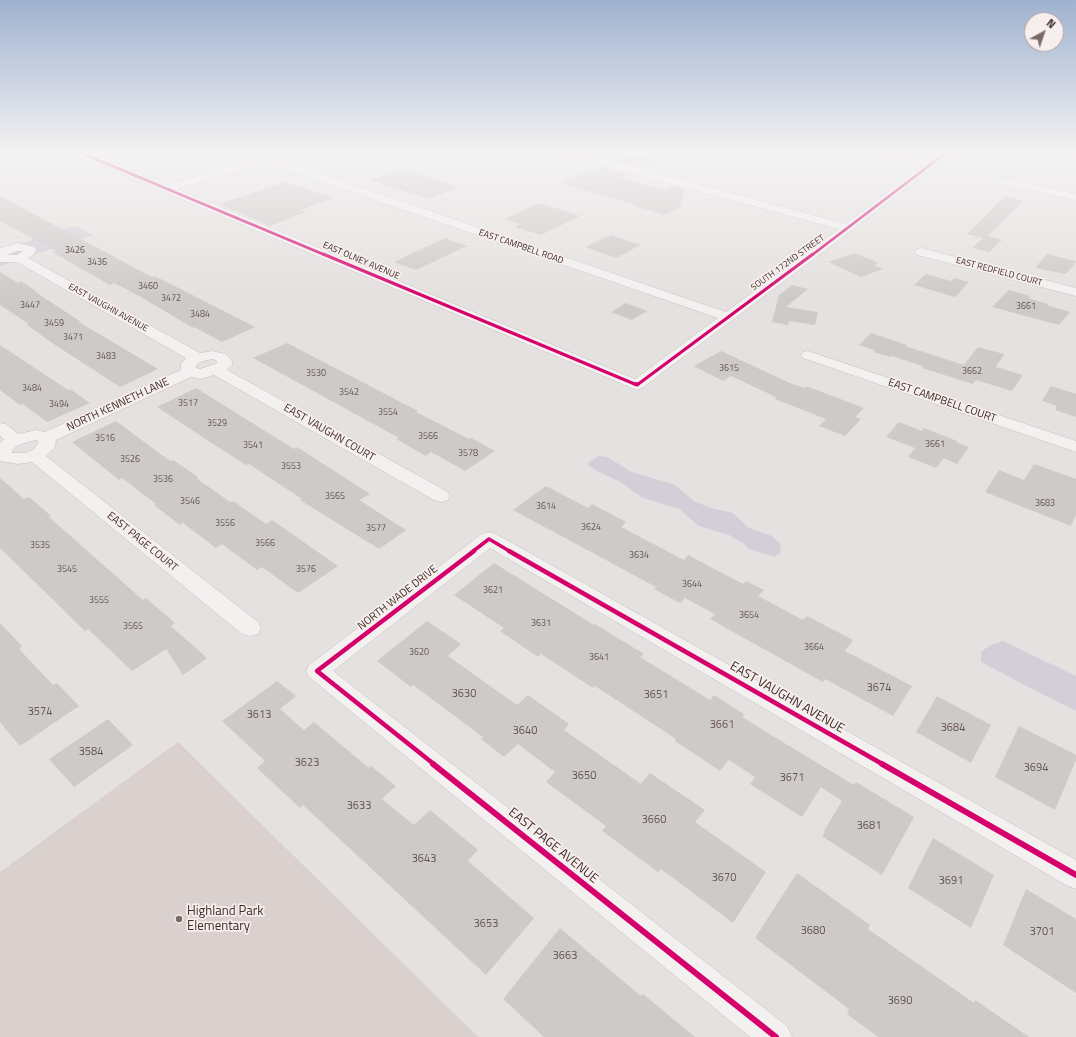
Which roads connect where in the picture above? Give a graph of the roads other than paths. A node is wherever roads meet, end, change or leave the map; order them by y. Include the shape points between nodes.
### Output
1 (193, 200) edge
2 (388, 200) edge
3 (745, 200) edge
4 (884, 200) edge
5 (848, 228) junction
6 (7, 250) edge
7 (921, 252) dead end
8 (0, 258) edge
9 (1076, 292) edge
10 (728, 317) junction
11 (808, 355) dead end
12 (194, 365) junction
13 (637, 385) joint
14 (0, 428) edge
15 (46, 438) junction
16 (15, 440) junction
17 (1076, 447) edge
18 (35, 456) junction
19 (3, 458) edge
20 (440, 496) dead end
21 (489, 539) joint
22 (250, 628) dead end
23 (317, 671) joint
24 (1076, 875) edge
25 (776, 1037) edge

1 - 13 street, EAST OLNEY AVENUE
2 - 10 street, EAST CAMPBELL ROAD
3 - 5 street
4 - 5 street, SOUTH 172ND STREET
5 - 10 street, SOUTH 172ND STREET
6 - 8 street via 11,259
6 - 12 street, EAST VAUGHN AVENUE
7 - 9 street, EAST REDFIELD COURT
10 - 13 street, SOUTH 172ND STREET
11 - 17 street, EAST CAMPBELL COURT
12 - 15 street, NORTH KENNETH LANE
12 - 20 street, EAST VAUGHN COURT via 210,355 223,358 224,364 217,370
14 - 16 street
15 - 16 street via 31,436
15 - 18 street via 46,447
16 - 19 street via 4,449
18 - 19 street via 18,460
18 - 22 street, EAST PAGE COURT
21 - 23 street, NORTH WADE DRIVE
21 - 24 street, EAST VAUGHN AVENUE
23 - 25 street, EAST PAGE AVENUE

